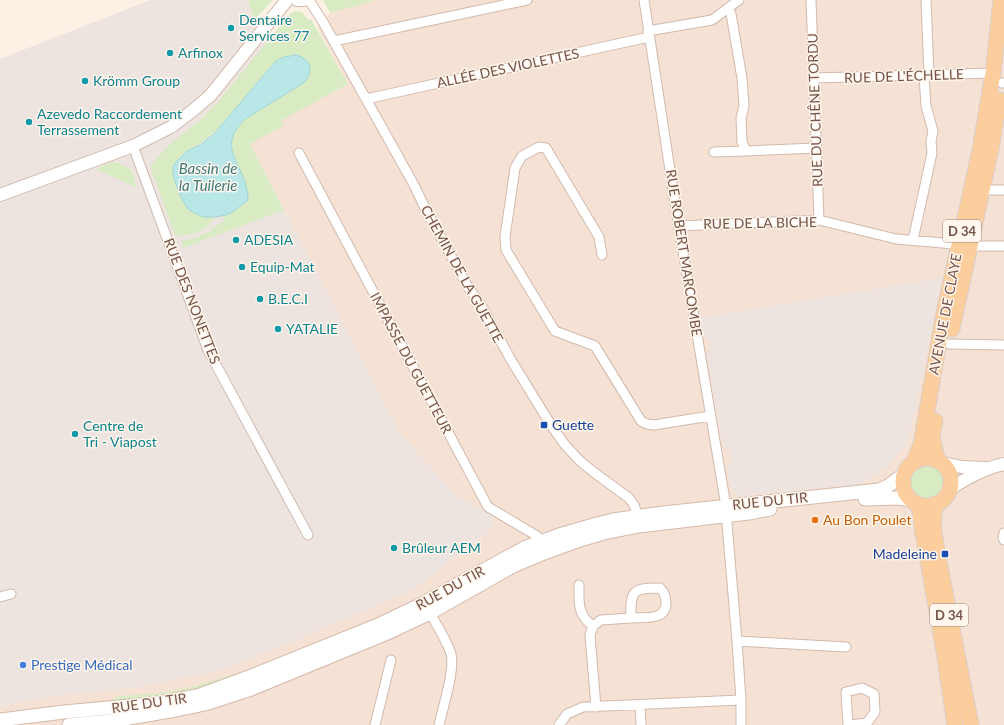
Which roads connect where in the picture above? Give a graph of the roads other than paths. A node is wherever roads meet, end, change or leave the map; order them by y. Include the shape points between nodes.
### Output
1 (287, 0) edge
2 (297, 0) edge
3 (304, 0) edge
4 (309, 0) edge
5 (527, 0) edge
6 (644, 0) edge
7 (739, 0) edge
8 (810, 0) edge
9 (926, 0) edge
10 (1001, 0) edge
11 (728, 8) junction
12 (649, 34) junction
13 (334, 41) junction
14 (926, 75) junction
15 (1001, 76) edge
16 (814, 78) junction
17 (366, 99) junction
18 (133, 146) junction
19 (816, 148) junction
20 (746, 151) junction
21 (714, 152) dead end
22 (299, 153) dead end
23 (982, 190) junction
24 (1004, 190) edge
25 (0, 195) edge
26 (818, 220) junction
27 (679, 226) junction
28 (913, 240) junction
29 (965, 245) junction
30 (1004, 246) edge
31 (602, 255) dead end
32 (949, 344) junction
33 (1004, 345) edge
34 (710, 416) junction
35 (914, 461) junction
36 (940, 461) junction
37 (1004, 464) edge
38 (989, 468) junction
39 (903, 475) junction
40 (950, 490) junction
41 (915, 503) junction
42 (935, 504) junction
43 (726, 511) junction
44 (638, 521) junction
45 (1004, 533) edge
46 (308, 535) dead end
47 (1004, 540) edge
48 (542, 547) junction
49 (579, 585) dead end
50 (11, 594) dead end
51 (0, 597) edge
52 (427, 608) junction
53 (631, 618) dead end
54 (593, 626) junction
55 (737, 641) junction
56 (846, 646) dead end
57 (391, 660) dead end
58 (740, 700) junction
59 (640, 705) junction
60 (596, 707) junction
61 (138, 717) edge
62 (0, 720) edge
63 (73, 725) edge
64 (115, 725) edge
65 (375, 725) edge
66 (439, 725) edge
67 (559, 725) edge
68 (641, 725) edge
69 (740, 725) edge
70 (955, 725) edge
71 (971, 725) edge

1 - 18 street via 210,96 171,127
2 - 3 street
4 - 13 street, CHEMIN DE LA GUETTE
5 - 13 street
6 - 12 street, RUE ROBERT MARCOMBE
7 - 11 street, ALLÉE DES VIOLETTES
8 - 16 street, RUE DU CHÊNE TORDU
9 - 14 street
10 - 15 main road, AVENUE DE CLAYE / D 34
11 - 12 street, ALLÉE DES VIOLETTES via 712,20
11 - 20 street via 742,78 742,142
12 - 17 street, ALLÉE DES VIOLETTES
12 - 27 street, RUE ROBERT MARCOMBE
13 - 17 street, CHEMIN DE LA GUETTE
14 - 15 street, RUE DE L'ÉCHELLE
14 - 16 street, RUE DE L'ÉCHELLE
14 - 28 street via 926,106 933,131 932,153
15 - 23 main road, AVENUE DE CLAYE / D 34 via 992,150
15 - 29 main road, AVENUE DE CLAYE / D 34 via 980,150
16 - 19 street, RUE DU CHÊNE TORDU
17 - 44 street, CHEMIN DE LA GUETTE via 468,287 551,425 580,461 629,498 634,505
18 - 25 street
18 - 46 street, RUE DES NONETTES via 208,350
19 - 20 street
19 - 26 street, RUE DU CHÊNE TORDU
20 - 21 street
22 - 48 street, IMPASSE DU GUETTEUR via 488,507 537,536
23 - 24 street
23 - 29 main road, AVENUE DE CLAYE / D 34
26 - 27 street, RUE DE LA BICHE
26 - 28 street, RUE DE LA BICHE via 896,239
27 - 34 street, RUE ROBERT MARCOMBE
28 - 29 street, RUE DE LA BICHE
29 - 30 street, RUE DE LA BICHE
29 - 32 main road, AVENUE DE CLAYE / D 34
29 - 35 main road, AVENUE DE CLAYE / D 34 via 944,313 921,445
31 - 34 street via 599,237 546,148 539,148 522,156 515,168 504,237 506,250 555,331 594,346 641,421 654,425
32 - 33 street
32 - 36 main road, AVENUE DE CLAYE / D 34 via 932,436
34 - 43 street, RUE ROBERT MARCOMBE
35 - 36 main road via 929,457
35 - 39 main road
36 - 38 street via 962,467
36 - 40 main road via 949,471
37 - 38 street
38 - 40 street via 963,480
39 - 41 main road via 905,493
39 - 43 main road, RUE DU TIR via 879,490
40 - 42 main road via 944,499
41 - 42 main road via 930,506
41 - 43 main road, RUE DU TIR via 899,498 868,499
41 - 70 main road, D 34 via 923,533
42 - 71 main road, D 34 via 934,526 939,562
43 - 44 main road, RUE DU TIR
43 - 55 street, RUE ROBERT MARCOMBE
44 - 48 main road, RUE DU TIR via 597,524
45 - 47 street
48 - 52 main road, RUE DU TIR via 513,566
49 - 54 street via 582,614
50 - 51 street
52 - 61 main road, RUE DU TIR via 197,696 167,702
52 - 61 main road, RUE DU TIR via 392,631 231,696 184,709
52 - 66 street via 450,650 452,660
53 - 54 street via 601,620
54 - 60 street via 590,635
55 - 56 street
55 - 58 street, RUE ROBERT MARCOMBE
57 - 65 street
58 - 59 street
58 - 69 street, RUE ROBERT MARCOMBE
59 - 60 street
59 - 68 street
60 - 67 street via 576,709 567,714
61 - 62 main road, RUE DU TIR via 64,712
61 - 63 main road, RUE DU TIR
61 - 64 street

